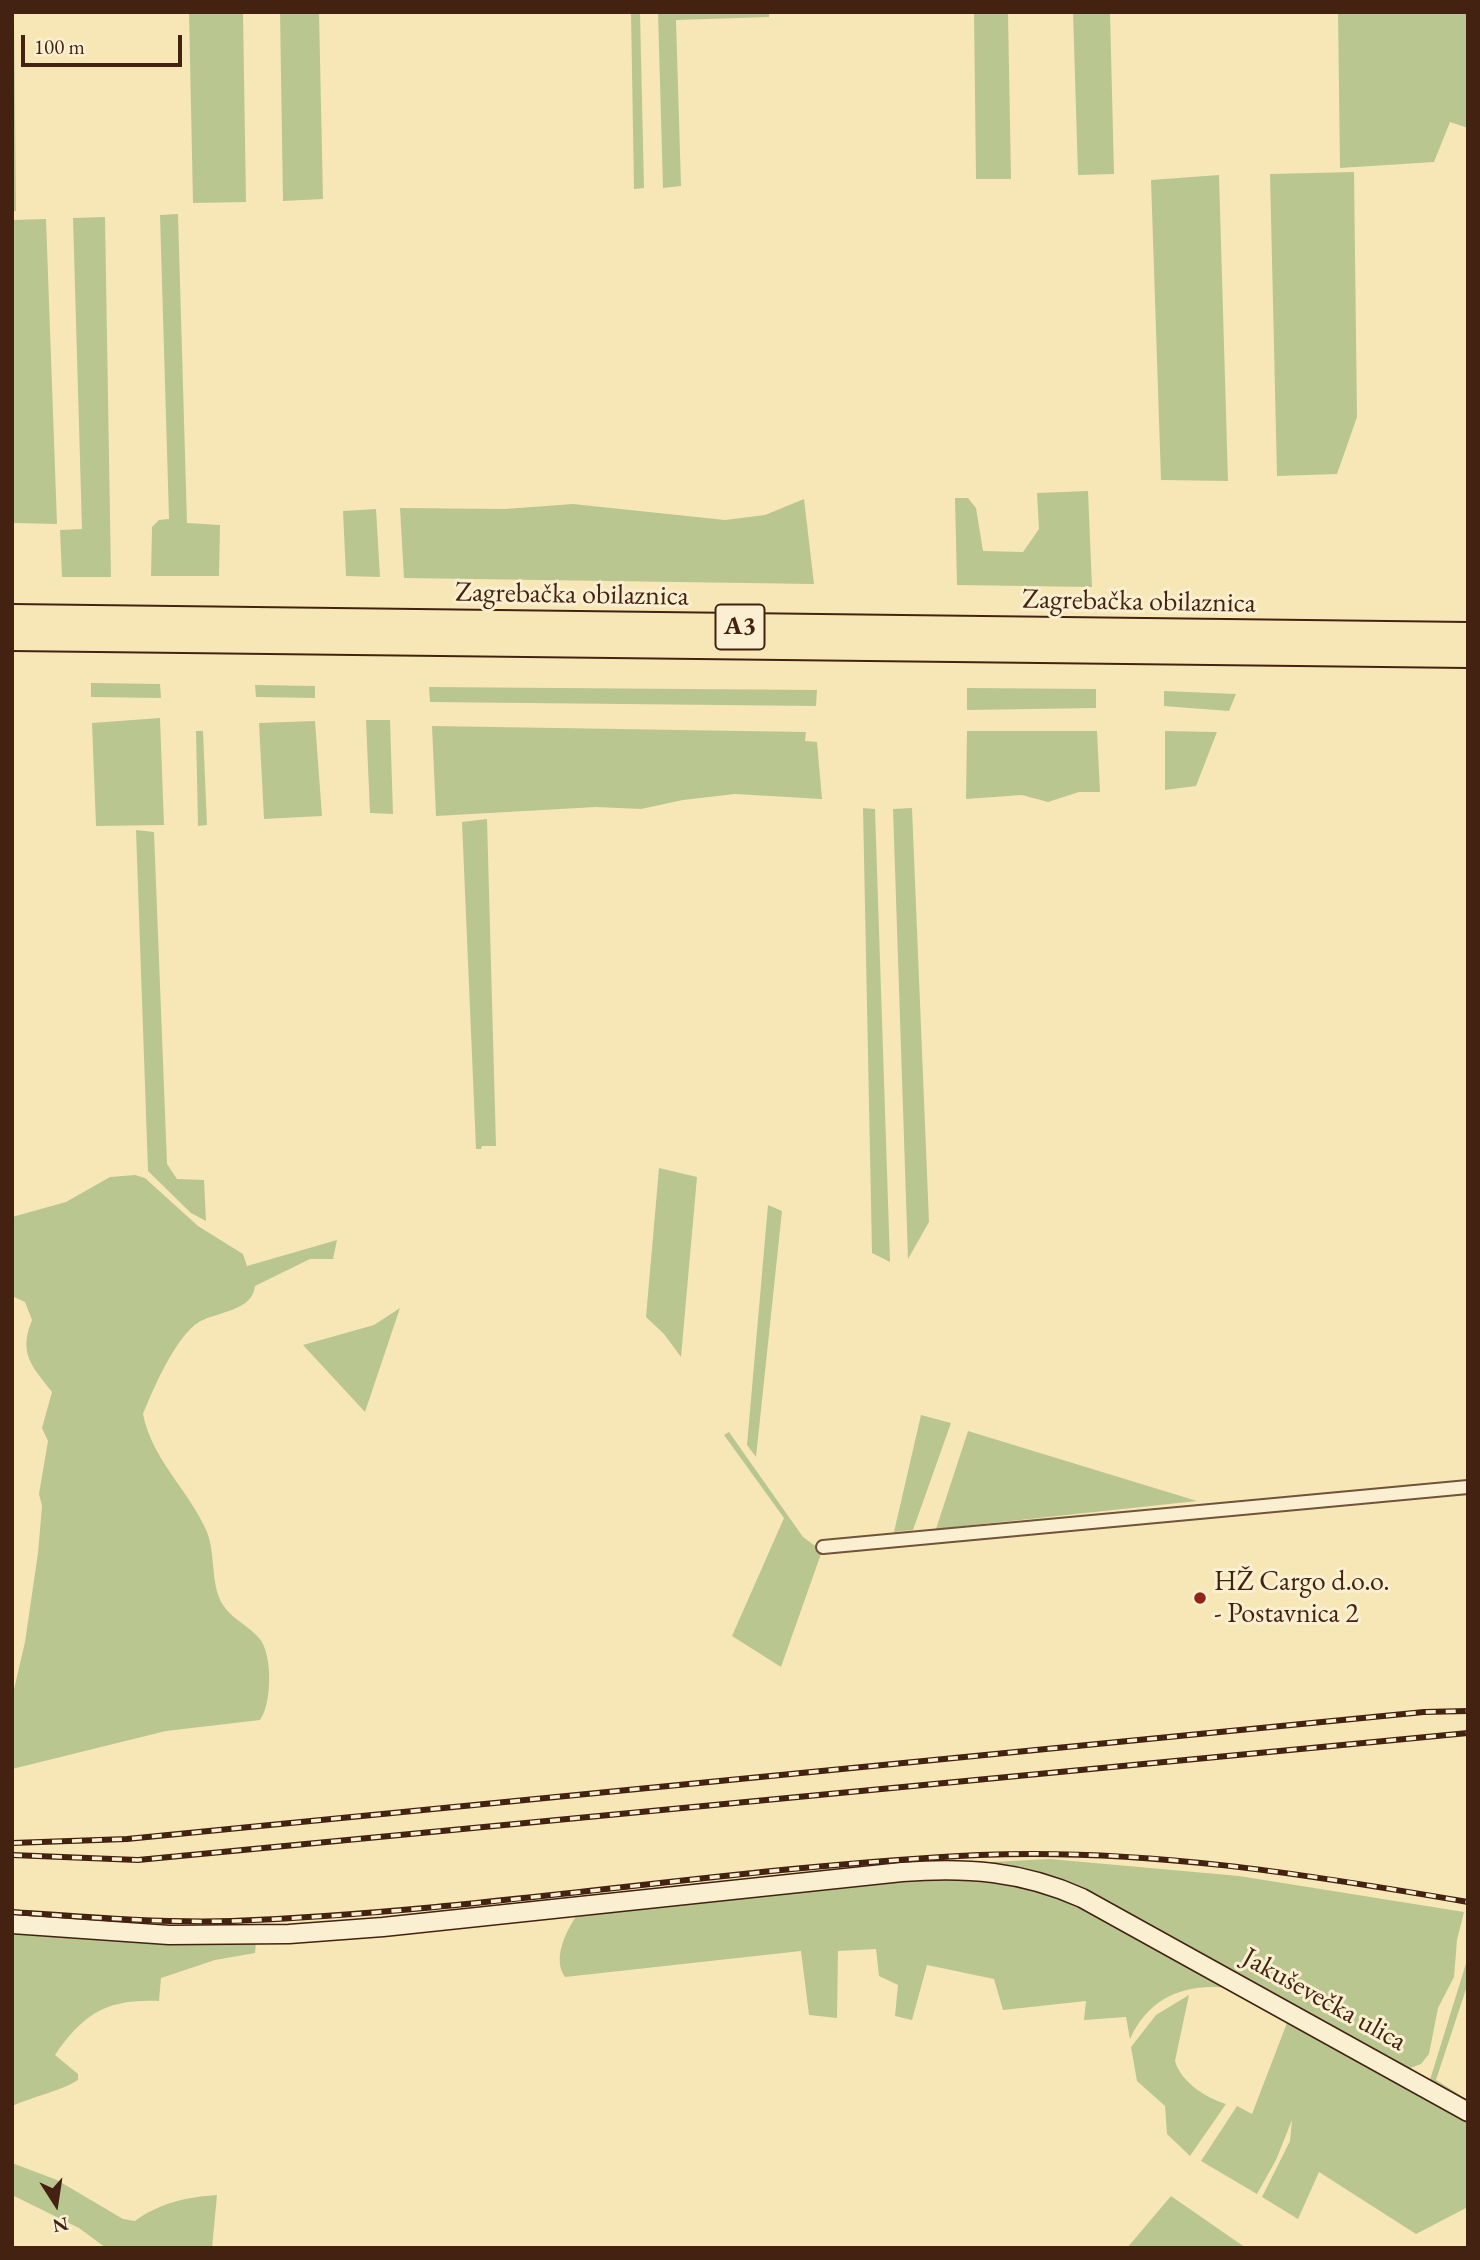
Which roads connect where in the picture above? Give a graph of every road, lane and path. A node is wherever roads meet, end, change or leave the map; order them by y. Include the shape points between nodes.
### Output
1 (12, 617) edge
2 (1468, 635) edge
3 (12, 638) edge
4 (1468, 655) edge
5 (1468, 1487) edge
6 (823, 1547) dead end
7 (12, 1924) edge
8 (1468, 2112) edge

1 - 2 highway, Zagrebačka obilaznica / A3
3 - 4 highway, Zagrebačka obilaznica / A3
5 - 6 street
7 - 8 main road, Jakuševečka ulica via 169,1935 289,1934 864,1875 968,1869 998,1872 1055,1886 1154,1935

